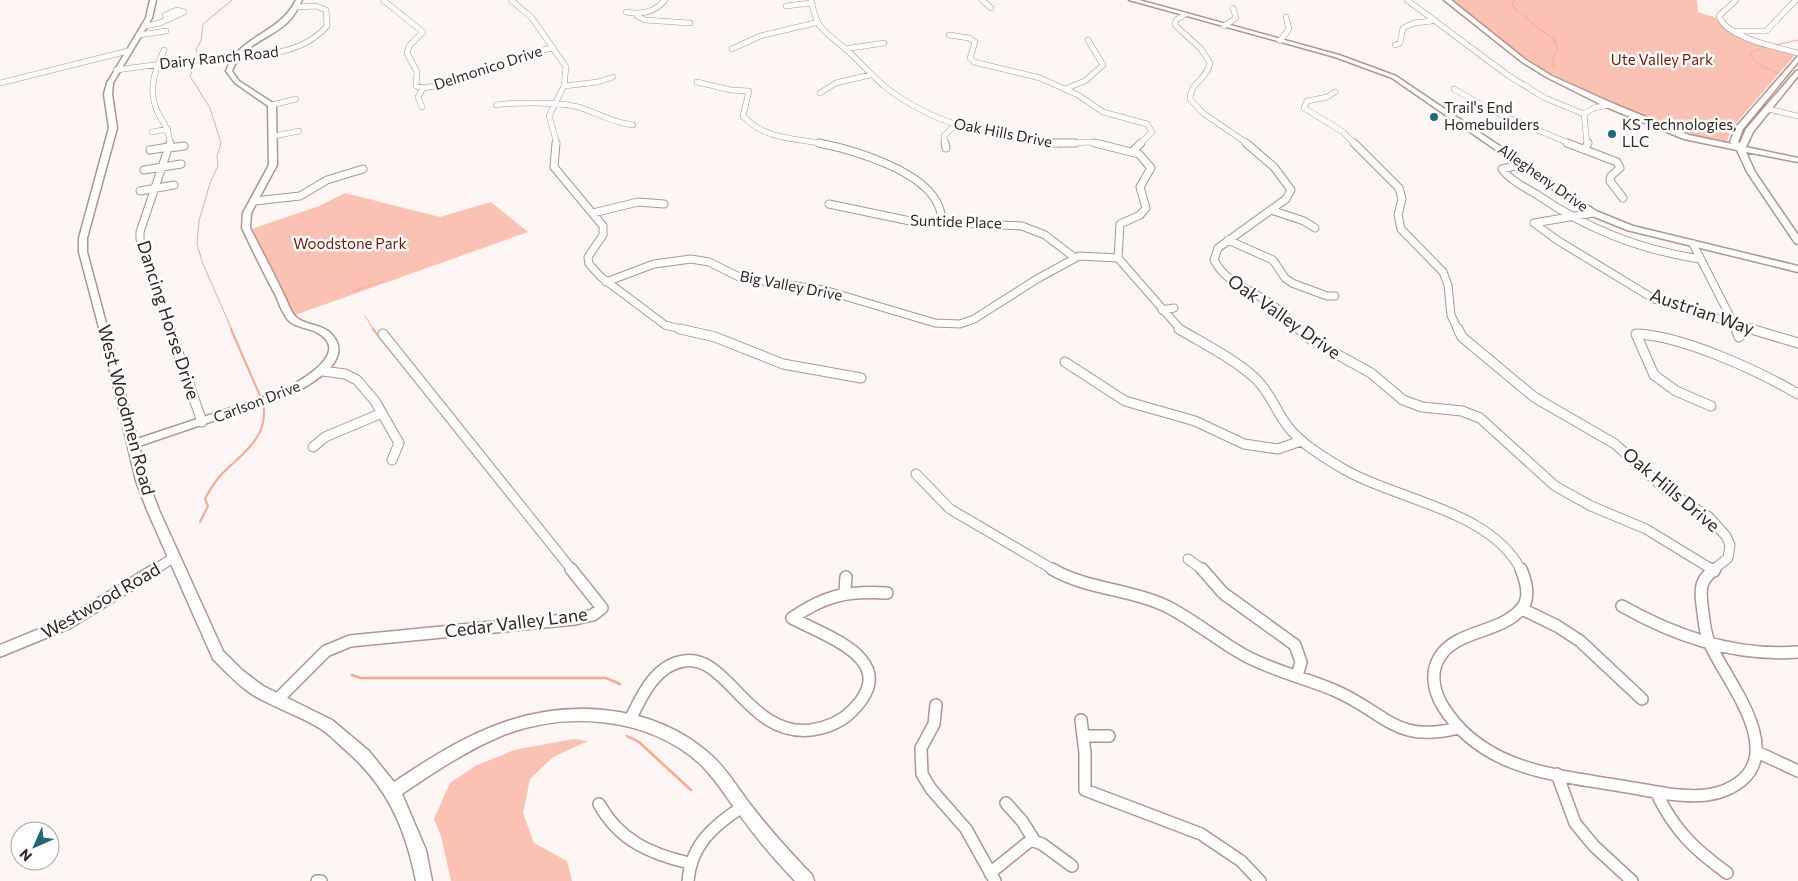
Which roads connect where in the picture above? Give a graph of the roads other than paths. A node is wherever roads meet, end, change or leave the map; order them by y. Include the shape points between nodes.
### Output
1 (153, 0) edge
2 (383, 0) edge
3 (511, 0) edge
4 (665, 0) edge
5 (982, 0) edge
6 (1132, 0) edge
7 (1407, 0) edge
8 (1447, 0) edge
9 (1736, 0) edge
10 (1796, 0) edge
11 (811, 2) edge
12 (298, 3) edge
13 (786, 6) dead end
14 (990, 8) dead end
15 (1233, 8) dead end
16 (626, 12) dead end
17 (638, 13) junction
18 (1184, 15) junction
19 (1286, 17) dead end
20 (167, 19) dead end
21 (1432, 21) junction
22 (690, 23) dead end
23 (815, 23) junction
24 (145, 26) junction
25 (1224, 26) junction
26 (166, 31) dead end
27 (1732, 31) junction
28 (139, 35) junction
29 (948, 35) dead end
30 (1088, 40) dead end
31 (1280, 41) junction
32 (884, 43) dead end
33 (1395, 45) dead end
34 (553, 48) junction
35 (732, 49) dead end
36 (845, 49) junction
37 (164, 50) dead end
38 (128, 51) junction
39 (1798, 53) edge
40 (234, 57) junction
41 (1798, 58) edge
42 (158, 65) junction
43 (116, 70) junction
44 (870, 75) junction
45 (613, 77) dead end
46 (1794, 77) edge
47 (697, 82) dead end
48 (0, 83) edge
49 (564, 86) junction
50 (423, 88) junction
51 (1065, 89) junction
52 (1454, 89) dead end
53 (1334, 92) dead end
54 (820, 93) dead end
55 (296, 99) dead end
56 (272, 105) junction
57 (496, 105) dead end
58 (1609, 105) junction
59 (553, 106) junction
60 (422, 107) dead end
61 (1768, 109) junction
62 (1584, 114) junction
63 (1798, 116) edge
64 (633, 125) dead end
65 (955, 125) junction
66 (168, 129) junction
67 (152, 132) dead end
68 (299, 132) dead end
69 (274, 136) junction
70 (184, 146) dead end
71 (169, 148) junction
72 (946, 148) dead end
73 (1585, 149) junction
74 (1741, 149) junction
75 (150, 150) dead end
76 (1133, 151) junction
77 (1798, 160) edge
78 (181, 164) dead end
79 (1522, 164) junction
80 (162, 167) junction
81 (363, 169) dead end
82 (144, 170) dead end
83 (174, 185) dead end
84 (154, 189) junction
85 (140, 191) dead end
86 (1623, 198) dead end
87 (254, 201) junction
88 (664, 204) dead end
89 (829, 204) dead end
90 (1271, 210) junction
91 (1594, 213) junction
92 (593, 214) junction
93 (1568, 217) junction
94 (942, 222) junction
95 (1314, 228) dead end
96 (1228, 240) junction
97 (1798, 241) edge
98 (1693, 244) junction
99 (1075, 258) junction
100 (1118, 258) junction
101 (1699, 259) junction
102 (1798, 268) edge
103 (606, 282) junction
104 (1335, 296) dead end
105 (1174, 308) dead end
106 (1162, 310) junction
107 (1736, 325) junction
108 (383, 334) dead end
109 (1738, 337) dead end
110 (1798, 343) edge
111 (1065, 362) dead end
112 (323, 371) junction
113 (861, 378) dead end
114 (1798, 394) edge
115 (1711, 406) dead end
116 (382, 412) junction
117 (198, 426) junction
118 (1301, 441) junction
119 (134, 444) junction
120 (313, 447) dead end
121 (392, 460) dead end
122 (916, 474) dead end
123 (173, 558) junction
124 (1188, 559) dead end
125 (1714, 571) junction
126 (846, 577) dead end
127 (845, 591) junction
128 (887, 593) dead end
129 (1622, 606) dead end
130 (1522, 609) junction
131 (1708, 641) junction
132 (0, 651) edge
133 (1798, 652) edge
134 (1297, 676) junction
135 (278, 699) junction
136 (1642, 699) dead end
137 (936, 705) dead end
138 (630, 720) junction
139 (1081, 720) dead end
140 (1458, 728) junction
141 (1084, 736) junction
142 (1109, 736) dead end
143 (1757, 752) junction
144 (1798, 771) edge
145 (1557, 774) junction
146 (392, 792) junction
147 (1656, 792) junction
148 (1006, 803) dead end
149 (599, 804) dead end
150 (742, 807) junction
151 (1034, 840) junction
152 (689, 863) junction
153 (1072, 866) dead end
154 (1727, 873) dead end
155 (993, 877) edge
156 (317, 881) edge
157 (321, 881) edge
158 (424, 881) edge
159 (688, 881) edge
160 (806, 881) edge
161 (1260, 881) edge
162 (1632, 881) edge

1 - 24 main road, West Woodmen Road
2 - 50 street, Delmonico Drive via 423,32 406,53 417,72 416,86
3 - 34 street via 532,18
4 - 17 street via 657,8
5 - 14 street
6 - 18 main road, Allegheny Drive
7 - 21 street via 1420,7
8 - 58 main road via 1524,62
9 - 27 street via 1718,18
10 - 27 street via 1768,29
11 - 13 street
11 - 23 street
12 - 40 main road via 284,23
12 - 40 street, Dairy Ranch Road via 326,10 326,28 310,40 283,51
15 - 25 street via 1236,18
16 - 17 street
17 - 22 street via 645,20
18 - 25 main road, Allegheny Drive
18 - 90 street, Oak Valley Drive via 1176,20 1175,25 1205,53 1210,63 1209,70 1191,89 1190,99 1201,112 1243,140 1287,182 1290,193
19 - 31 street via 1289,29
20 - 24 street
21 - 33 street via 1406,26 1401,30 1400,43
21 - 62 street via 1492,66 1561,106
23 - 35 street via 760,36
23 - 36 street, Oak Hills Drive via 828,38
24 - 28 main road, West Woodmen Road
25 - 31 main road, Allegheny Drive
26 - 28 street
27 - 39 street via 1751,41
28 - 38 main road, West Woodmen Road
29 - 51 street via 975,42 970,58 974,62 1040,78
30 - 51 street via 1103,65 1085,81
31 - 79 main road, Allegheny Drive via 1337,56 1394,77
32 - 36 street
34 - 49 street via 566,67
34 - 50 street, Delmonico Drive
36 - 44 street, Oak Hills Drive
37 - 42 street, Dancing Horse Drive
38 - 43 main road, West Woodmen Road
38 - 48 street
40 - 42 street, Dairy Ranch Road
40 - 56 main road via 229,65 232,77
41 - 74 main road via 1739,129 1734,142
42 - 43 street, Dairy Ranch Road
42 - 66 street, Dancing Horse Drive via 154,73 153,100
43 - 119 main road, West Woodmen Road via 108,94 113,128 83,238 83,252
44 - 54 street via 836,82
44 - 65 street, Oak Hills Drive via 900,96
45 - 49 street
46 - 61 main road
47 - 94 street via 738,92 749,91 742,113 747,121 772,135 826,144 906,173 936,201
49 - 59 street
50 - 60 street, Delmonico Drive via 418,97
51 - 76 street via 1103,112 1137,119 1150,126 1150,136
52 - 73 street via 1499,114
53 - 125 street, Oak Hills Drive via 1327,97 1307,101 1304,108 1343,132 1394,176 1402,194 1398,215 1402,229 1443,272 1448,285 1451,315 1462,337 1534,397 1615,444 1665,489 1708,517 1730,545 1728,558
55 - 56 street
56 - 69 main road
57 - 59 street
58 - 62 street
58 - 74 main road via 1677,134
59 - 64 street via 576,106 622,124
59 - 92 street via 549,122 557,145 554,166
61 - 63 street
61 - 74 main road via 1749,131
62 - 73 street via 1588,143
65 - 72 street via 944,136
65 - 76 street, Oak Hills Drive via 1054,144 1092,142
66 - 67 street
66 - 71 street, Dancing Horse Drive
68 - 69 street
69 - 87 main road via 271,172
70 - 71 street
71 - 75 street
71 - 80 street, Dancing Horse Drive
73 - 86 street via 1606,156 1619,165 1620,170 1611,176 1610,181
74 - 77 main road
74 - 97 main road via 1751,172
76 - 100 street via 1147,160 1151,168 1140,186 1146,208 1120,224
78 - 80 street
79 - 91 main road, Allegheny Drive
79 - 93 street via 1502,169
80 - 82 street
80 - 84 street, Dancing Horse Drive
81 - 87 street via 327,180 300,196
83 - 84 street
84 - 85 street
84 - 117 street, Dancing Horse Drive via 140,239
87 - 112 main road via 247,213 246,227 286,311 292,319 332,340 334,350
88 - 92 street via 632,204
89 - 94 street, Suntide Place via 910,221
90 - 95 street via 1304,221
90 - 96 street, Oak Valley Drive
91 - 93 street
91 - 98 main road, Allegheny Drive via 1624,226
92 - 103 street via 604,230 588,257 589,264
93 - 101 street via 1599,233 1639,247
93 - 107 street, Austrian Way via 1534,223 1654,299
94 - 99 street, Suntide Place via 1022,226 1046,235
96 - 104 street via 1273,260 1292,283
96 - 125 street, Oak Valley Drive via 1214,256 1221,273 1269,302 1312,341 1371,373 1403,400 1422,407 1462,411 1480,418 1555,486 1590,506 1646,528
98 - 101 street
98 - 102 main road, Allegheny Drive
99 - 100 street, Big Valley Drive via 1090,255
99 - 103 street, Big Valley Drive via 980,316 952,324 824,290 741,278 709,262 691,259 655,264
100 - 106 street
101 - 107 street
103 - 113 street via 671,328 715,338 783,364
105 - 106 street
106 - 118 street via 1188,336 1255,378
107 - 109 street
107 - 110 street, Austrian Way
108 - 135 street, Cedar Valley Lane via 602,608 592,615 575,619 350,641 326,651
111 - 118 street via 1125,401 1195,421 1244,444 1278,449
112 - 116 street via 358,381
112 - 117 main road, Carlson Drive via 297,388
114 - 115 street via 1780,383 1674,341 1636,330 1654,375 1676,391
116 - 120 street via 325,437
116 - 121 street via 399,443
117 - 119 main road, Carlson Drive
118 - 130 street via 1342,468 1466,521 1494,539 1514,558 1523,575 1527,592
119 - 123 main road, West Woodmen Road via 142,480
122 - 134 street via 950,509 1054,572 1157,602 1244,656
123 - 132 street, Westwood Road via 66,625
123 - 135 main road, West Woodmen Road via 218,655 246,682
124 - 134 street via 1203,570 1223,593 1295,645 1301,662
125 - 131 street, Oak Hills Drive via 1703,580 1700,591
126 - 127 street
127 - 128 street
127 - 138 street via 807,607 792,618 850,647 863,660 867,678 863,695 843,719 814,731 781,728 761,715 716,671 694,661 676,663 658,672 645,688
129 - 131 street via 1668,630
130 - 136 street via 1580,642
130 - 140 street via 1503,624 1447,649 1436,664 1435,692 1446,714
131 - 133 street via 1766,653
131 - 143 street, Oak Hills Drive via 1753,726
134 - 140 street via 1338,692 1379,718 1407,730 1422,734
135 - 146 main road, West Woodmen Road via 340,734 364,756
137 - 155 street via 934,724 921,748 922,774 966,829
138 - 146 main road via 601,715 567,715 512,726 460,749
138 - 150 main road via 670,734 696,752 714,769
139 - 141 street
140 - 145 street via 1480,747 1507,761
141 - 142 street
141 - 161 street via 1086,790 1206,835 1238,857
143 - 144 street
143 - 147 street via 1750,772 1727,790 1702,796
145 - 147 street
145 - 162 street via 1575,823 1594,846
146 - 158 main road, West Woodmen Road via 411,832
147 - 154 street via 1667,818 1684,840
148 - 151 street
149 - 152 street via 606,819 634,844 663,858
150 - 152 street via 712,828
150 - 160 main road
151 - 153 street
151 - 155 street via 1026,842
152 - 159 street
156 - 157 street

